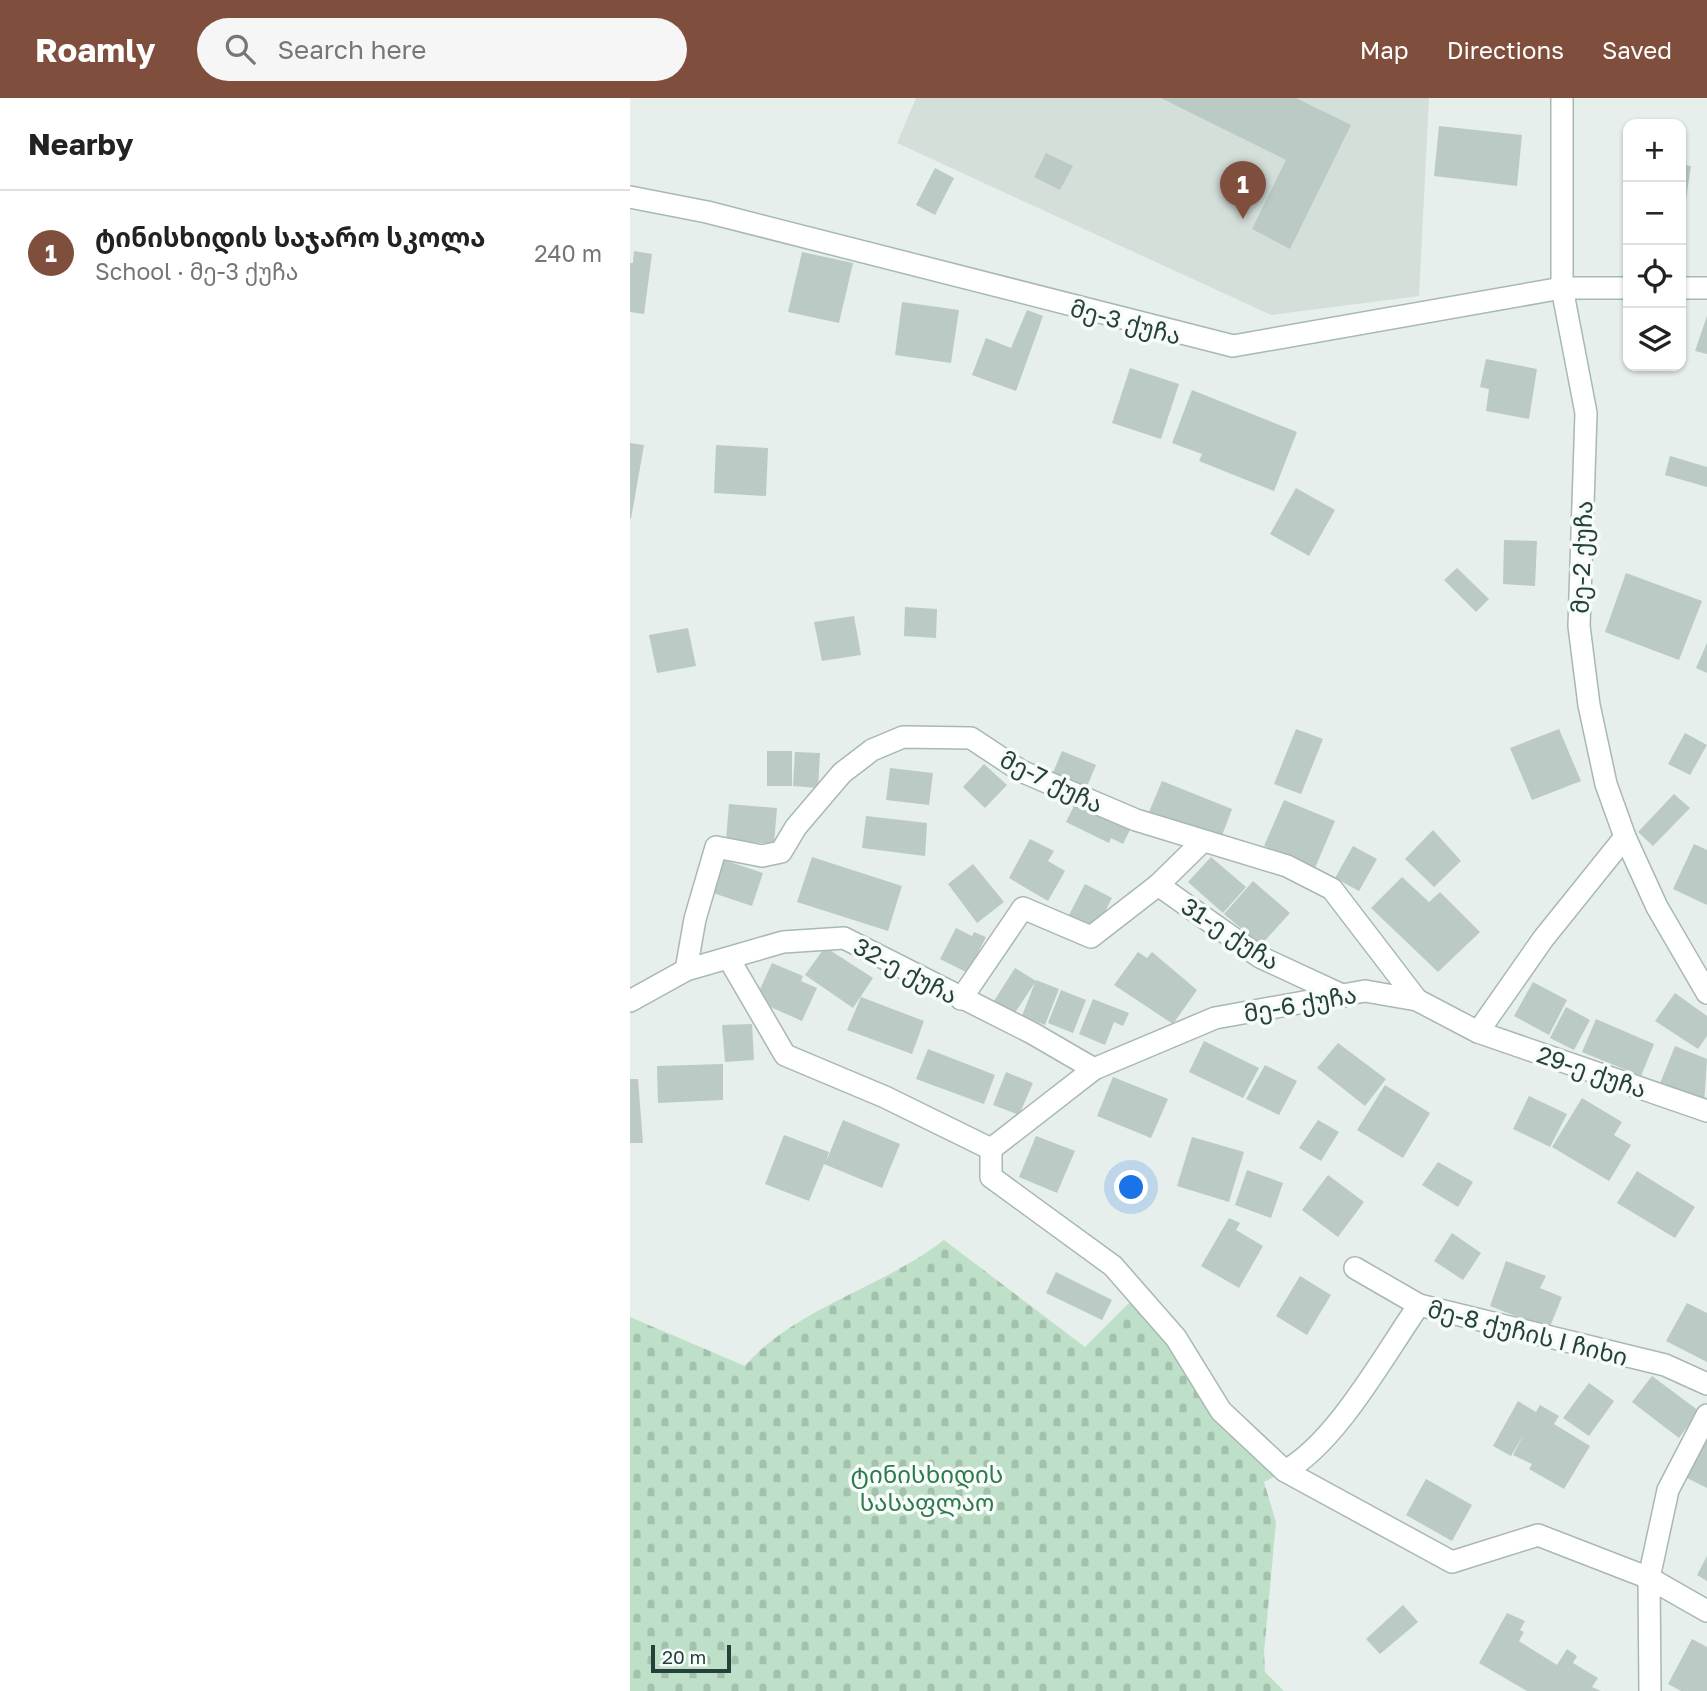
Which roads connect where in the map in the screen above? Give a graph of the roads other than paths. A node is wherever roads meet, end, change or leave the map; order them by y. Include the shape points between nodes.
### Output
1 (1562, 98) edge
2 (630, 197) edge
3 (1562, 288) junction
4 (1623, 288) edge
5 (1686, 288) edge
6 (1707, 288) edge
7 (1625, 837) junction
8 (1203, 841) junction
9 (1158, 885) junction
10 (729, 959) junction
11 (686, 970) junction
12 (1707, 993) edge
13 (1344, 996) junction
14 (961, 999) junction
15 (1417, 1000) junction
16 (630, 1001) edge
17 (1478, 1032) junction
18 (1094, 1069) junction
19 (1707, 1111) edge
20 (991, 1149) junction
21 (1354, 1268) dead end
22 (1419, 1305) junction
23 (1707, 1384) edge
24 (1707, 1415) edge
25 (1285, 1471) junction
26 (1649, 1578) junction
27 (1707, 1611) edge
28 (1650, 1691) edge

1 - 3 street, მე-2 ქუჩა
2 - 3 street, მე-3 ქუჩა via 707,212 1233,346
3 - 4 street, მე-3 ქუჩა
3 - 7 street, მე-2 ქუჩა via 1586,413 1579,625 1606,784
5 - 6 street
7 - 12 street, მე-2 ქუჩა via 1657,907
7 - 17 street via 1543,939
8 - 9 street
8 - 11 street, მე-7 ქუჩა via 1136,820 1021,771 971,738 903,737 872,750 842,773 781,852 762,856 716,847
8 - 15 street, მე-7 ქუჩა via 1287,866 1332,889
9 - 13 street, 31-ე ქუჩა via 1260,957
9 - 14 street via 1091,937 1023,908
10 - 11 street, 32-ე ქუჩა
10 - 14 street, 32-ე ქუჩა via 783,942 844,938
10 - 20 street via 785,1055
11 - 16 street, 32-ე ქუჩა
13 - 15 street, მე-6 ქუჩა via 1365,991
13 - 18 street, მე-6 ქუჩა via 1215,1018
14 - 18 street, 32-ე ქუჩა
15 - 17 street, მე-6 ქუჩა
17 - 19 street, 29-ე ქუჩა
18 - 20 street, მე-6 ქუჩა
20 - 25 street via 991,1177 1113,1266 1176,1338 1221,1411
21 - 22 street, მე-8 ქუჩის I ჩიხი
22 - 23 street, მე-8 ქუჩის I ჩიხი via 1665,1366
22 - 25 street via 1336,1425 1307,1459
24 - 26 street via 1668,1490
25 - 26 street via 1452,1562 1538,1535
26 - 27 street
26 - 28 street

